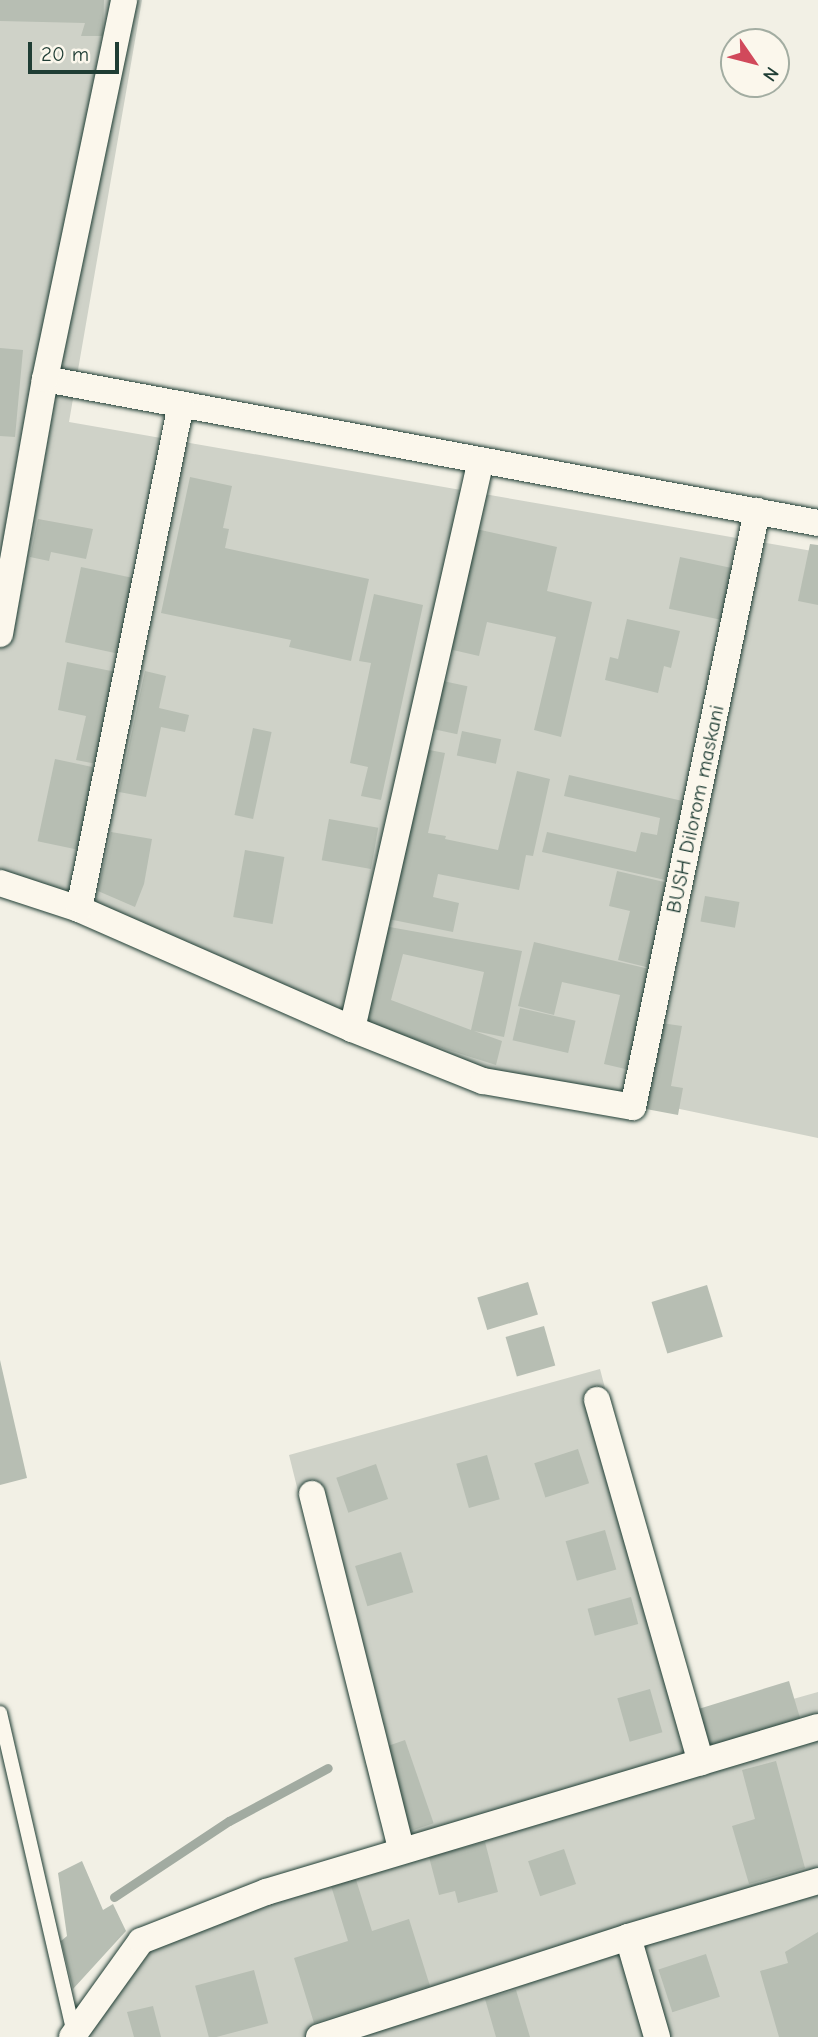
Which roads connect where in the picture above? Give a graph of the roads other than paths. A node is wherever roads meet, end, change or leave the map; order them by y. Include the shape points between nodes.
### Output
1 (124, 0) edge
2 (45, 379) junction
3 (181, 404) junction
4 (481, 460) junction
5 (757, 511) junction
6 (818, 523) edge
7 (0, 634) edge
8 (0, 883) edge
9 (79, 909) junction
10 (352, 1029) junction
11 (597, 1401) dead end
12 (312, 1494) dead end
13 (0, 1713) edge
14 (818, 1727) edge
15 (701, 1762) junction
16 (401, 1849) junction
17 (818, 1881) edge
18 (628, 1937) junction
19 (334, 2035) edge
20 (73, 2036) edge
21 (657, 2037) edge

1 - 2 street
2 - 3 street
2 - 7 street
3 - 4 street
3 - 9 street
4 - 5 street
4 - 10 street
5 - 6 street
5 - 10 street, BUSH Dilorom maskani via 633,1107 483,1081
8 - 9 street
9 - 10 street
11 - 15 street
12 - 16 street
13 - 20 lane
14 - 15 street
15 - 16 street
16 - 20 street via 266,1892 141,1941
17 - 18 street
18 - 19 street
18 - 21 street

